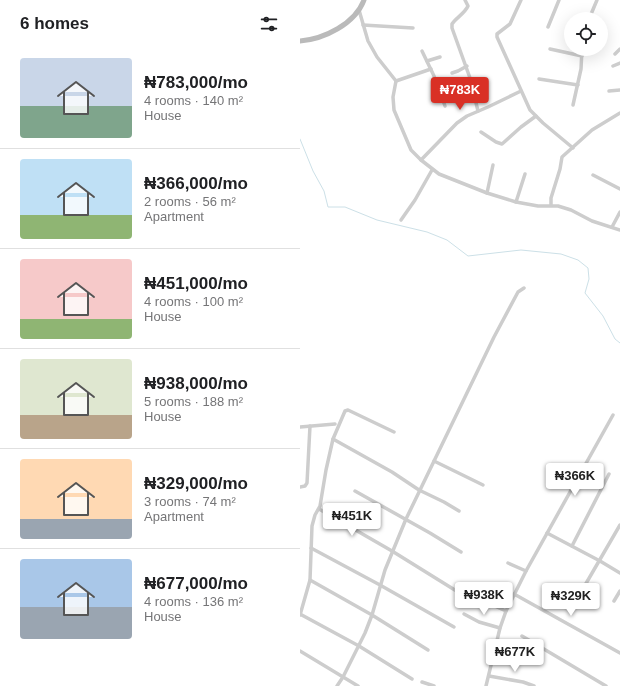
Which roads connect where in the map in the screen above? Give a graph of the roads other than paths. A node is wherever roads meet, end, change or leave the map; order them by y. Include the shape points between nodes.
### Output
1 (364, 0) edge
2 (465, 0) edge
3 (521, 0) edge
4 (559, 0) edge
5 (597, 0) edge
6 (358, 10) junction
7 (592, 12) edge
8 (363, 25) junction
9 (548, 27) dead end
10 (414, 28) dead end
11 (300, 41) edge
12 (550, 49) dead end
13 (620, 49) edge
14 (422, 51) dead end
15 (564, 52) edge
16 (615, 54) dead end
17 (582, 56) edge
18 (440, 57) dead end
19 (427, 62) junction
20 (620, 63) edge
21 (467, 66) junction
22 (613, 66) dead end
23 (430, 69) junction
24 (452, 73) dead end
25 (539, 79) dead end
26 (396, 81) junction
27 (578, 85) junction
28 (620, 90) edge
29 (609, 91) dead end
30 (521, 92) junction
31 (573, 105) dead end
32 (445, 106) dead end
33 (478, 111) junction
34 (620, 113) edge
35 (536, 116) junction
36 (481, 132) dead end
37 (573, 148) junction
38 (421, 160) junction
39 (493, 165) dead end
40 (432, 170) junction
41 (525, 174) dead end
42 (592, 175) dead end
43 (620, 189) edge
44 (487, 193) junction
45 (516, 202) junction
46 (551, 205) junction
47 (620, 212) edge
48 (402, 220) dead end
49 (612, 227) junction
50 (620, 230) edge
51 (524, 288) dead end
52 (613, 415) dead end
53 (336, 424) dead end
54 (310, 426) junction
55 (300, 427) edge
56 (394, 432) dead end
57 (333, 439) junction
58 (434, 461) junction
59 (609, 474) dead end
60 (484, 485) dead end
61 (300, 487) edge
62 (419, 490) junction
63 (355, 491) dead end
64 (319, 509) junction
65 (459, 511) dead end
66 (406, 519) junction
67 (620, 525) edge
68 (547, 533) junction
69 (572, 546) junction
70 (311, 548) junction
71 (392, 551) junction
72 (461, 552) dead end
73 (600, 561) junction
74 (508, 563) dead end
75 (526, 572) junction
76 (620, 573) edge
77 (310, 580) junction
78 (380, 585) junction
79 (620, 591) edge
80 (458, 592) dead end
81 (465, 593) dead end
82 (514, 594) junction
83 (577, 599) dead end
84 (614, 601) dead end
85 (506, 611) junction
86 (464, 614) dead end
87 (300, 615) edge
88 (372, 615) junction
89 (454, 627) dead end
90 (500, 628) junction
91 (522, 636) dead end
92 (359, 646) junction
93 (428, 650) dead end
94 (300, 651) edge
95 (620, 653) edge
96 (489, 676) junction
97 (344, 677) junction
98 (412, 679) dead end
99 (422, 682) dead end
100 (337, 686) edge
101 (358, 686) edge
102 (434, 686) edge
103 (486, 686) edge
104 (534, 686) edge
105 (606, 686) edge

1 - 6 street
2 - 21 street via 467,9 452,24
3 - 30 street via 510,24 497,34
4 - 9 street
5 - 7 street
6 - 8 street
6 - 11 street via 352,18 323,36
8 - 10 street
8 - 26 street via 377,57
12 - 15 street
13 - 16 street
14 - 19 street
17 - 27 street
18 - 19 street
19 - 23 street
20 - 22 street
21 - 24 street
21 - 33 street
23 - 26 street
23 - 32 street
25 - 27 street
26 - 38 street via 392,98 394,110 411,150
27 - 31 street
28 - 29 street
30 - 33 street
30 - 35 street
33 - 38 street via 457,123
34 - 37 street via 592,130
35 - 36 street via 502,144
35 - 37 street
37 - 46 street via 562,157
38 - 40 street
39 - 44 street
40 - 44 street
40 - 48 street
41 - 45 street
42 - 43 street
44 - 45 street
45 - 46 street via 538,206
46 - 49 street via 571,210 592,221
47 - 49 street
49 - 50 street
51 - 58 street via 518,292 494,337
52 - 68 street
53 - 54 street
54 - 55 street
54 - 61 street via 307,483
56 - 57 street via 348,410 345,411
57 - 62 street
57 - 64 street
58 - 60 street
58 - 62 street
59 - 69 street
62 - 65 street
62 - 66 street
63 - 66 street
64 - 70 street via 312,526
64 - 71 street
66 - 71 street
66 - 72 street
67 - 73 street
68 - 69 street
68 - 75 street
69 - 73 street
70 - 77 street
70 - 78 street
71 - 78 street
71 - 80 street
73 - 76 street
73 - 83 street
74 - 75 street
75 - 82 street
77 - 87 street
77 - 88 street
78 - 88 street
78 - 89 street
79 - 84 street
81 - 85 street
82 - 85 street
82 - 95 street
85 - 90 street
86 - 90 street via 479,622
87 - 92 street
88 - 92 street
88 - 93 street
90 - 96 street
91 - 105 street
92 - 97 street
92 - 98 street
94 - 97 street
96 - 103 street
96 - 104 street
97 - 100 street
97 - 101 street
99 - 102 street

